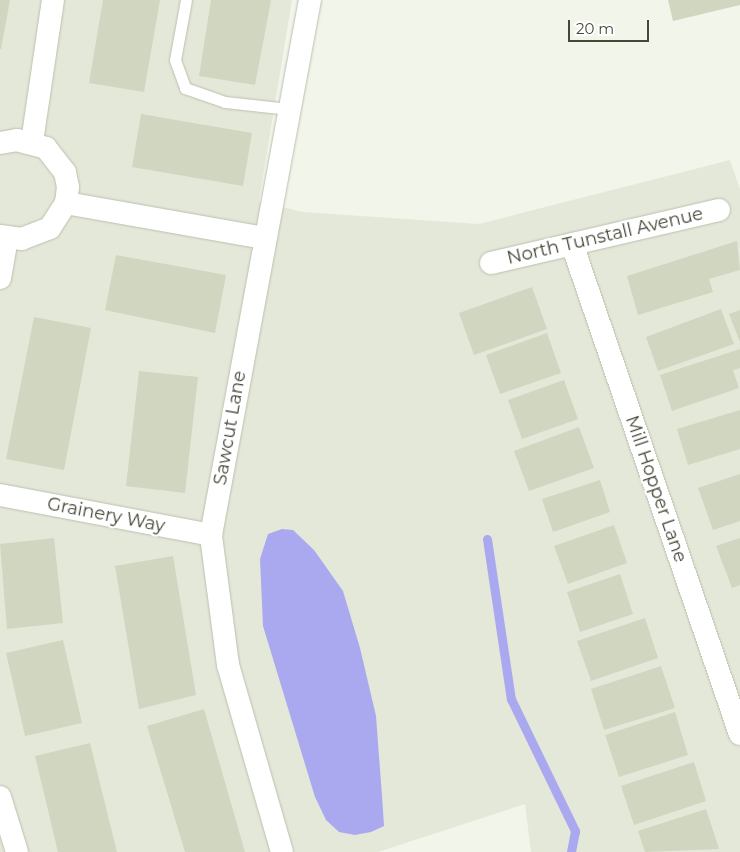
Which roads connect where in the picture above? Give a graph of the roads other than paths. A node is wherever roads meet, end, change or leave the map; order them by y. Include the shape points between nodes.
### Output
1 (53, 0) edge
2 (186, 0) edge
3 (310, 0) edge
4 (289, 110) junction
5 (32, 142) junction
6 (0, 143) edge
7 (66, 203) junction
8 (718, 210) dead end
9 (4, 237) edge
10 (264, 238) junction
11 (572, 244) junction
12 (491, 263) dead end
13 (0, 278) edge
14 (0, 495) edge
15 (211, 535) junction
16 (740, 734) edge
17 (0, 797) edge
18 (17, 852) edge
19 (282, 852) edge

1 - 5 street
2 - 4 lane via 175,60 185,88 225,102
3 - 4 street, Sawcut Lane
4 - 10 street, Sawcut Lane
5 - 6 street
5 - 7 street via 46,148 65,172
7 - 9 street via 60,217 44,232
7 - 10 street
8 - 11 street, North Tunstall Avenue
9 - 13 street
10 - 15 street, Sawcut Lane
11 - 12 street, North Tunstall Avenue
11 - 16 street, Mill Hopper Lane
14 - 15 street, Grainery Way
15 - 19 street, Sawcut Lane via 228,665
17 - 18 street

